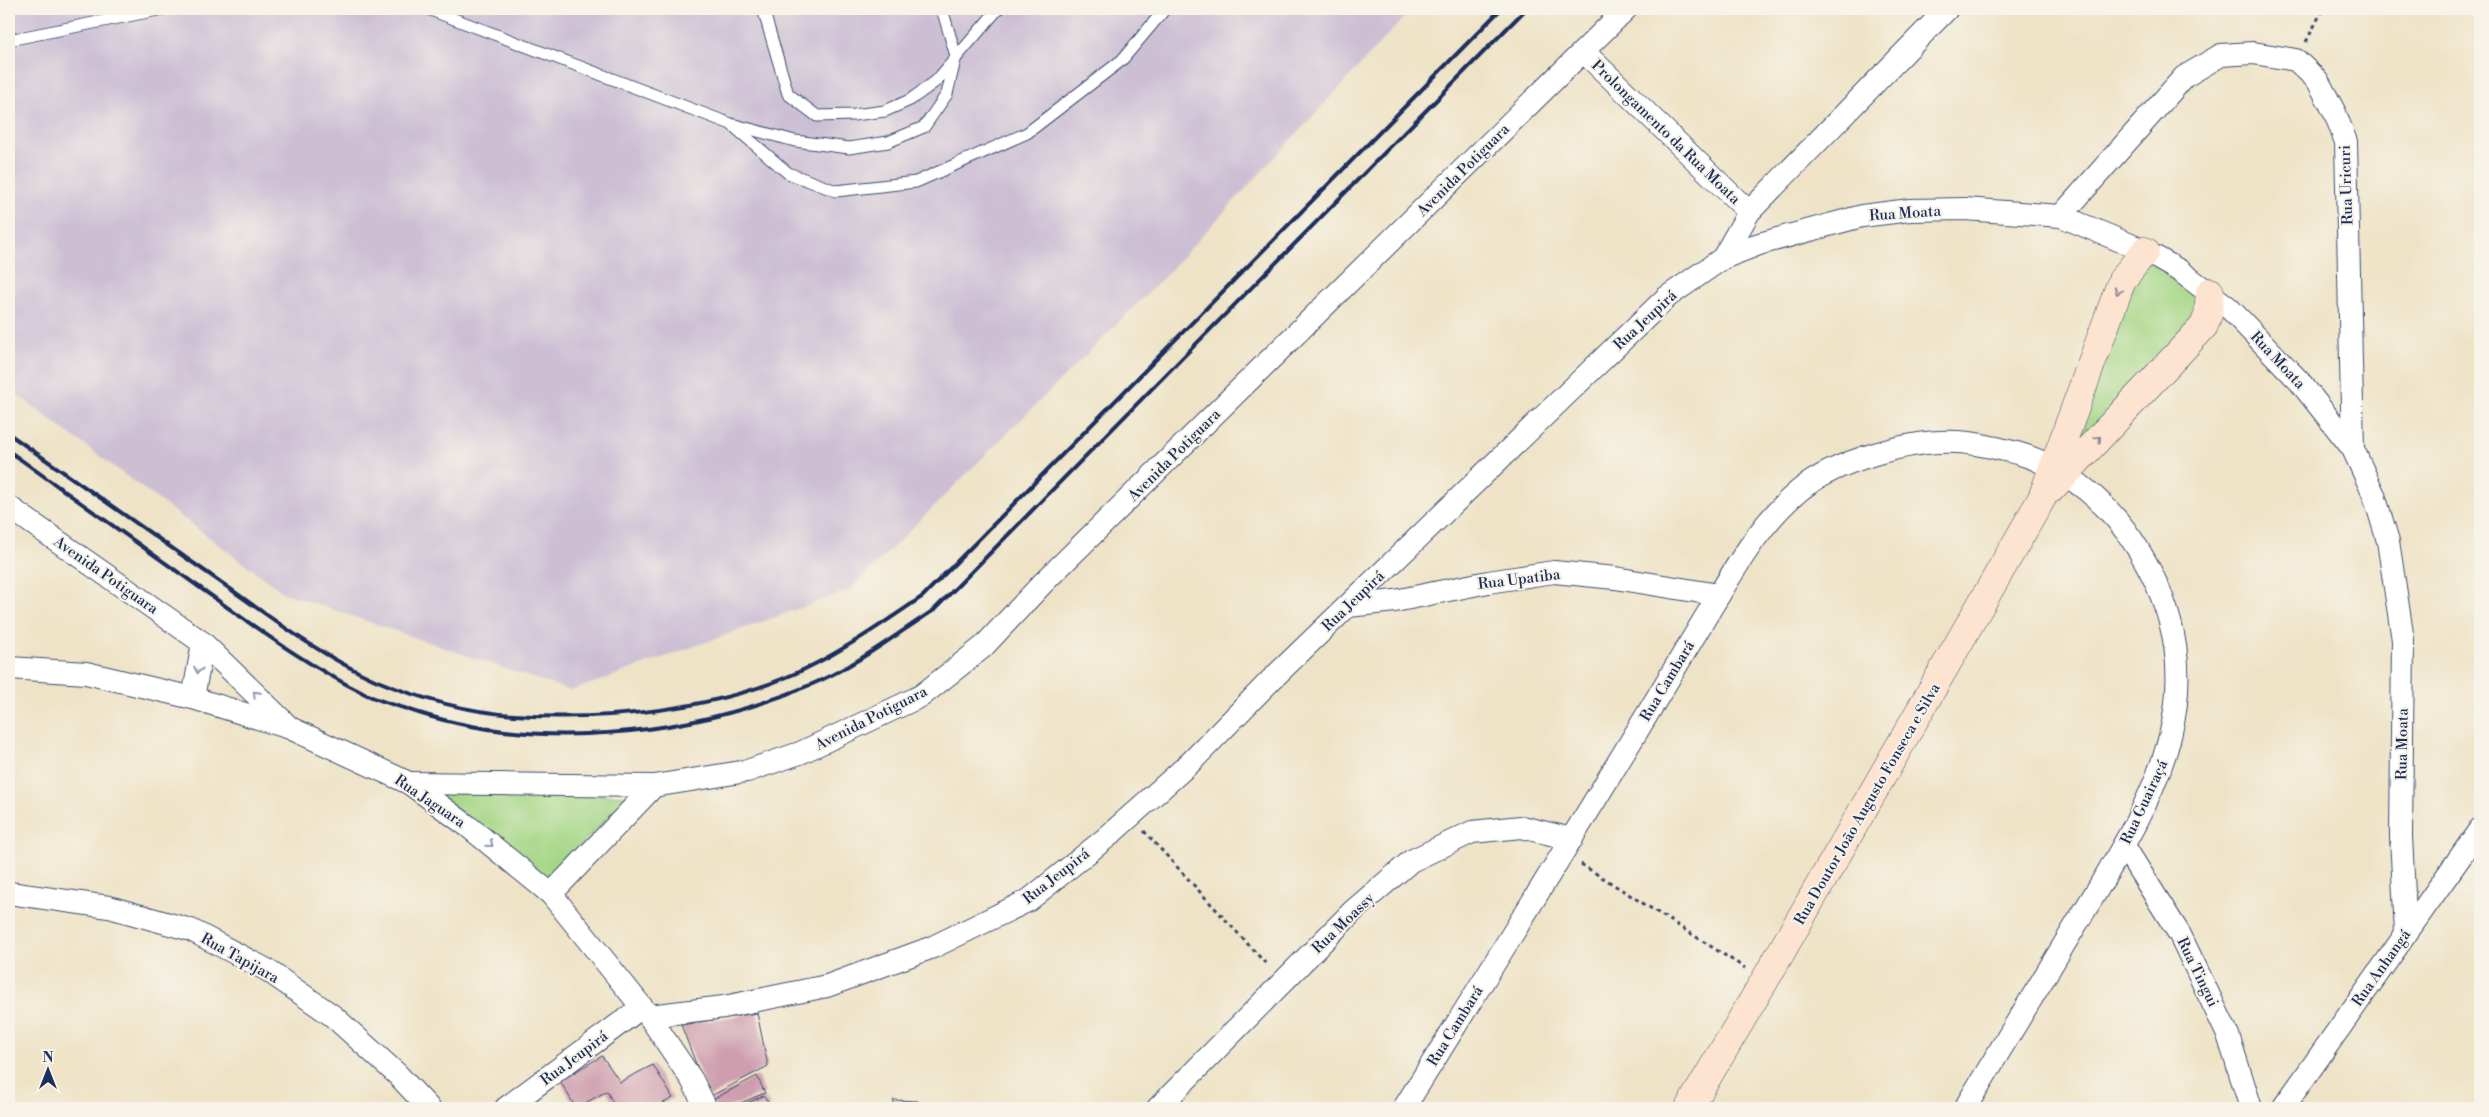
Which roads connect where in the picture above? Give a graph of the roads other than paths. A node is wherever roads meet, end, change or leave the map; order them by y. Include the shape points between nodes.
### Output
1 (163, 9) edge
2 (428, 9) edge
3 (763, 9) edge
4 (942, 9) edge
5 (998, 9) edge
6 (1165, 9) edge
7 (1626, 9) edge
8 (1947, 9) edge
9 (9, 40) edge
10 (1584, 52) junction
11 (956, 56) junction
12 (731, 124) junction
13 (1749, 212) junction
14 (2062, 216) junction
15 (2145, 251) junction
16 (1723, 258) junction
17 (2210, 292) junction
18 (2353, 449) junction
19 (2059, 471) junction
20 (9, 507) edge
21 (1719, 594) junction
22 (1348, 606) junction
23 (203, 642) junction
24 (9, 668) edge
25 (192, 698) junction
26 (290, 728) junction
27 (409, 783) junction
28 (654, 786) junction
29 (2480, 829) edge
30 (1568, 846) junction
31 (2124, 846) junction
32 (9, 893) edge
33 (551, 894) junction
34 (2406, 933) junction
35 (645, 1012) junction
36 (429, 1108) edge
37 (506, 1108) edge
38 (706, 1108) edge
39 (1158, 1108) edge
40 (1404, 1108) edge
41 (1689, 1108) edge
42 (1965, 1108) edge
43 (2251, 1108) edge
44 (2283, 1108) edge

1 - 9 lane
2 - 12 lane
3 - 11 lane via 788,94 817,116 885,110 910,100 936,82
4 - 11 lane
5 - 11 lane
6 - 12 lane via 1122,60 1028,133 916,182 836,191 788,173
7 - 10 street, Avenida Potiguara
8 - 13 street, Rua Jeupirá
10 - 13 street, Prolongamento da Rua Moata
10 - 28 street, Avenida Potiguara via 1043,583 983,647 921,696 841,735 747,771
11 - 12 lane via 947,94 924,127 888,142 849,148 795,141
13 - 16 street, Rua Jeupirá
14 - 15 street, Rua Moata
14 - 16 street, Rua Moata via 1965,209 1910,210 1862,216 1759,244
14 - 18 street, Rua Uricuri via 2184,77 2222,55 2253,54 2296,60 2318,81 2346,142
15 - 17 street, Rua Moata
15 -> 19 street, Rua Doutor João Augusto Fonseca e Silva via 2122,280
16 - 22 street, Rua Jeupirá via 1667,297
17 - 18 street, Rua Moata via 2300,382
19 -> 17 street, Rua Doutor João Augusto Fonseca e Silva via 2204,326
18 - 34 street, Rua Moata via 2374,495 2388,541 2403,640 2401,836
19 - 21 street, Rua Cambará via 2028,456 1955,442 1926,442 1856,460 1802,488 1756,534
19 - 31 street, Rua Guairaçá via 2105,508 2133,541 2162,595 2175,642 2177,674 2168,750
19 - 41 street, Rua Doutor João Augusto Fonseca e Silva
20 - 23 street, Avenida Potiguara
21 - 22 street, Rua Upatiba via 1554,572 1395,601
21 - 30 street, Rua Cambará
22 - 35 street, Rua Jeupirá via 1191,762 1029,900 933,947 827,986 724,1007
23 -> 25 street
26 -> 23 street, Avenida Potiguara
24 - 25 street, Rua Jaguara via 86,673
25 - 26 street, Rua Jaguara
26 - 27 street, Rua Jaguara
27 - 28 street, Avenida Potiguara
27 -> 33 street, Rua Jaguara
28 - 33 street
29 - 34 street, Rua Anhangá
30 - 39 street, Rua Moassy via 1521,827 1472,832 1411,861 1354,910
30 - 40 street, Rua Cambará
31 - 42 street, Rua Guairaçá
31 - 43 street, Rua Tingui via 2180,935 2228,1036
32 - 36 street, Rua Tapijara via 109,906 190,930 267,970 333,1016
33 - 35 street, Rua Jaguara
34 - 44 street, Rua Anhangá
35 - 37 street, Rua Jeupirá
35 - 38 street, Rua Jaguara via 692,1080

